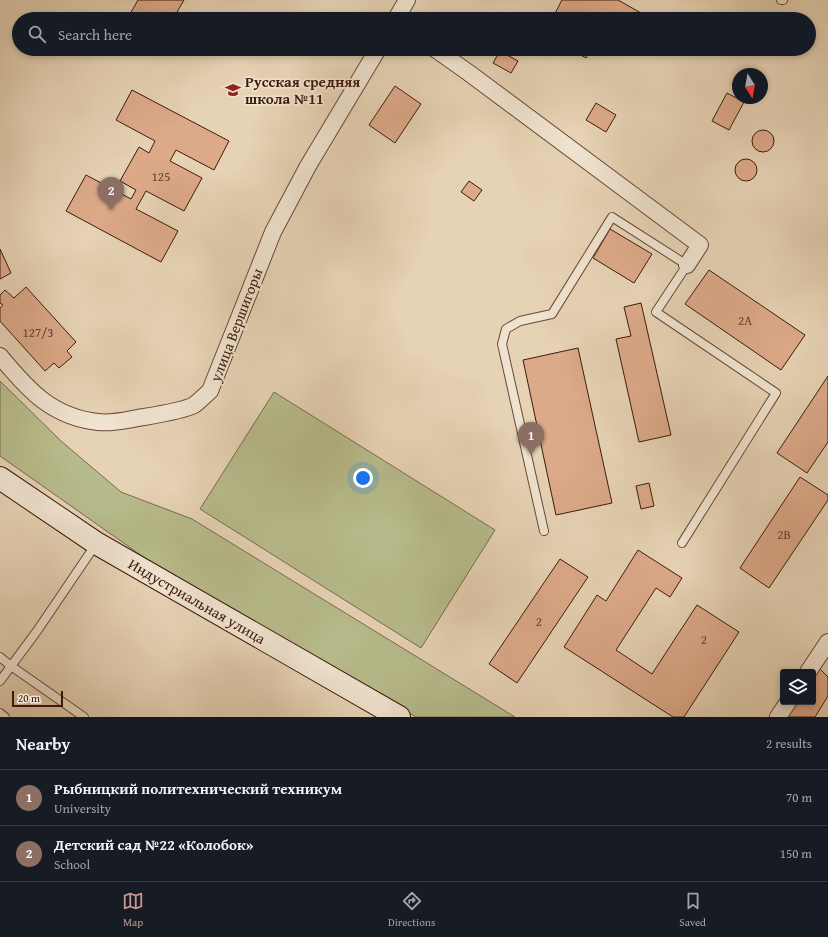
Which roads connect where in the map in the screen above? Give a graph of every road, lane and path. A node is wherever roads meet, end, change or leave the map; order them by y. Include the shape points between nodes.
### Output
1 (407, 0) edge
2 (400, 12) edge
3 (374, 56) edge
4 (445, 56) edge
5 (687, 265) junction
6 (0, 356) edge
7 (0, 478) edge
8 (544, 531) dead end
9 (682, 543) dead end
10 (96, 544) junction
11 (828, 642) edge
12 (0, 657) edge
13 (11, 666) junction
14 (810, 669) edge
15 (0, 681) edge
16 (786, 705) edge
17 (0, 713) edge
18 (5, 717) edge
19 (84, 717) edge
20 (399, 717) edge
21 (778, 717) edge

1 - 2 street
3 - 6 street, улица Вершигоры via 308,166 273,232 210,391 193,405 163,414 127,420 100,422 70,416 42,400
4 - 5 street via 700,245
5 - 8 lane via 612,217 552,314 520,321 506,329 502,344
5 - 9 lane via 656,312 776,392
7 - 10 main road, Индустриальная улица
10 - 13 lane
10 - 20 main road, Индустриальная улица
11 - 14 street
12 - 13 lane
13 - 15 lane
13 - 19 lane
16 - 21 street
17 - 18 lane

